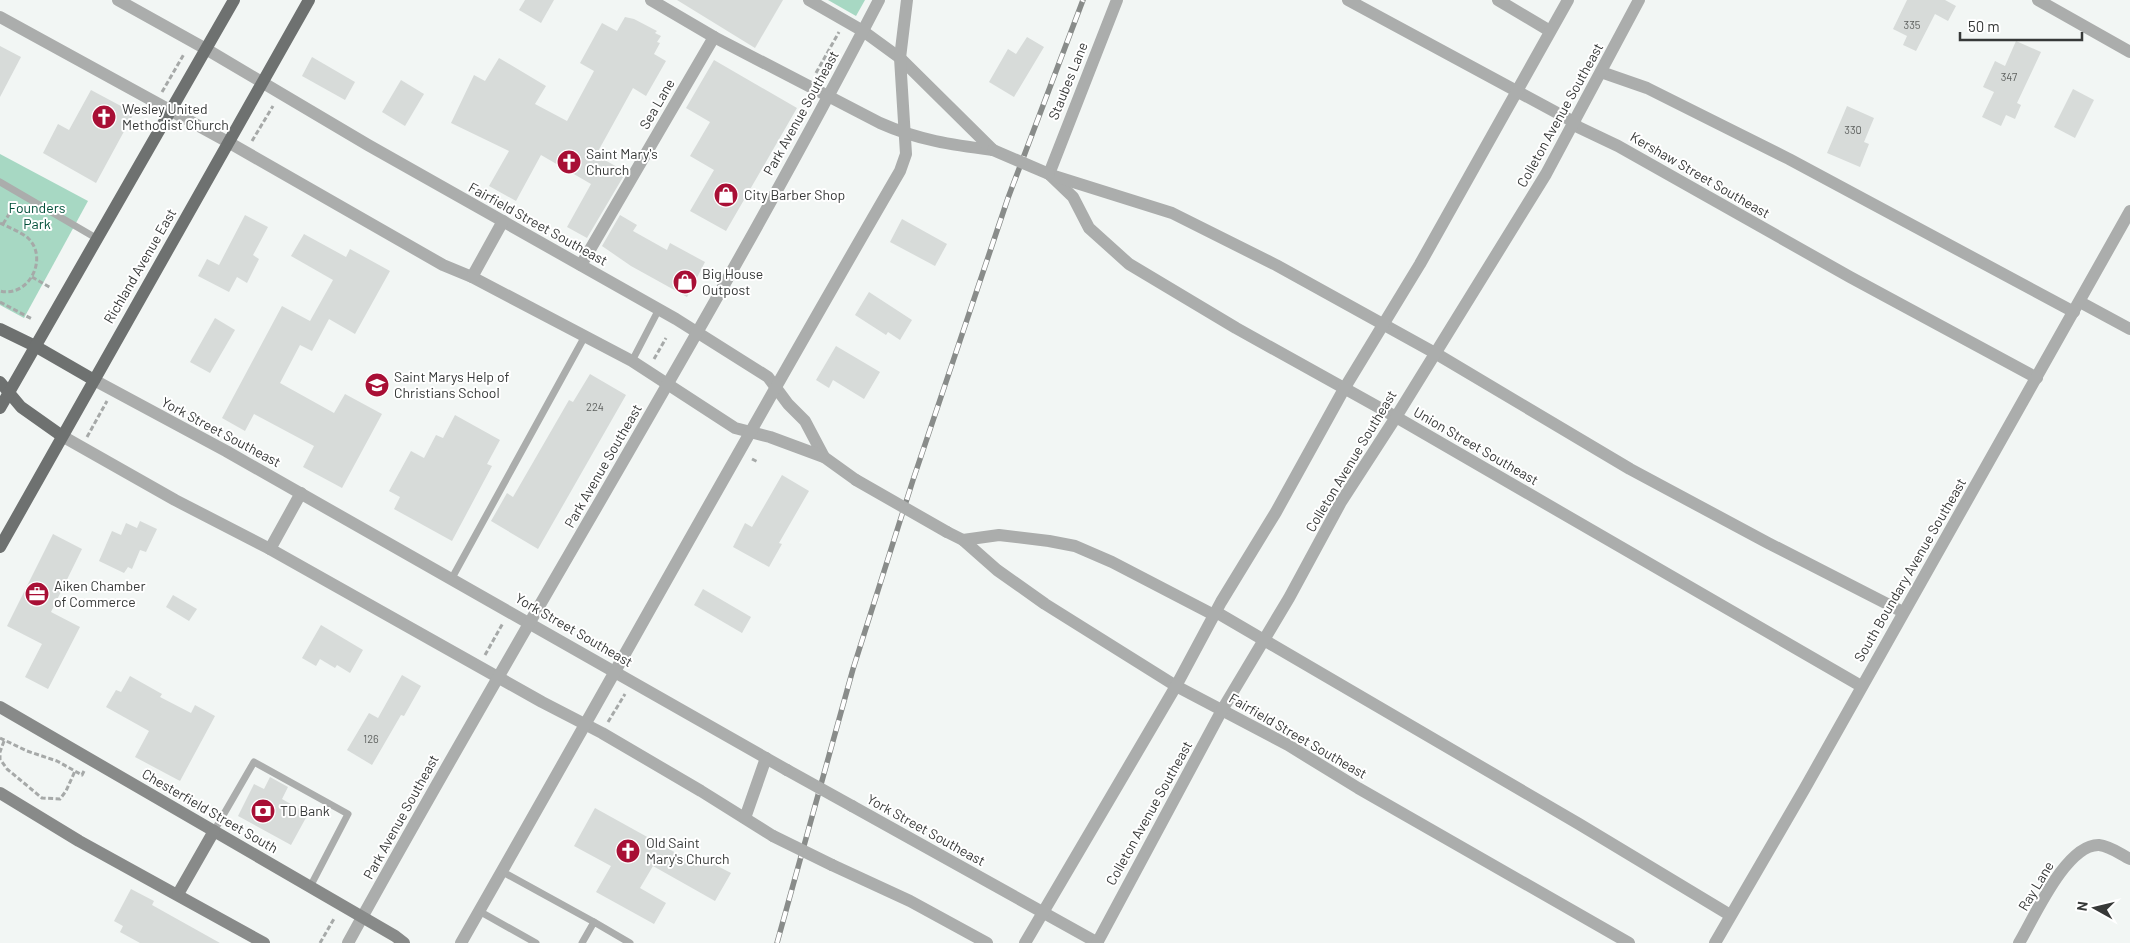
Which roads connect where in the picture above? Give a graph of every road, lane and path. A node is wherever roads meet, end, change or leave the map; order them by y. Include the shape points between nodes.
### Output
1 (118, 0) edge
2 (234, 0) edge
3 (309, 0) edge
4 (651, 0) edge
5 (809, 0) edge
6 (879, 0) edge
7 (907, 0) edge
8 (1117, 0) edge
9 (1348, 0) edge
10 (1498, 0) edge
11 (1568, 0) edge
12 (1640, 0) edge
13 (2038, 0) edge
14 (0, 17) edge
15 (841, 29) dead end
16 (863, 31) junction
17 (1550, 31) junction
18 (714, 37) junction
19 (206, 50) junction
20 (2130, 52) edge
21 (184, 54) dead end
22 (900, 58) junction
23 (1601, 72) junction
24 (816, 73) dead end
25 (261, 83) junction
26 (1518, 91) junction
27 (162, 93) dead end
28 (828, 96) junction
29 (273, 106) dead end
30 (170, 110) junction
31 (1574, 122) junction
32 (906, 134) junction
33 (228, 142) junction
34 (251, 144) dead end
35 (993, 150) junction
36 (1049, 174) junction
37 (0, 182) edge
38 (21, 194) junction
39 (2130, 211) edge
40 (502, 221) junction
41 (1, 223) edge
42 (96, 238) junction
43 (581, 265) junction
44 (32, 277) junction
45 (472, 277) junction
46 (51, 288) dead end
47 (0, 291) edge
48 (0, 302) edge
49 (2077, 307) junction
50 (659, 309) junction
51 (32, 319) dead end
52 (1383, 325) junction
53 (0, 329) edge
54 (2130, 329) edge
55 (698, 334) junction
56 (585, 336) junction
57 (666, 338) dead end
58 (35, 346) junction
59 (1435, 353) junction
60 (632, 360) junction
61 (654, 360) dead end
62 (2037, 378) junction
63 (94, 380) junction
64 (0, 382) edge
65 (668, 384) junction
66 (777, 387) junction
67 (1344, 388) junction
68 (8, 393) junction
69 (108, 400) dead end
70 (0, 408) edge
71 (1396, 417) junction
72 (752, 433) junction
73 (62, 436) junction
74 (84, 442) dead end
75 (824, 457) junction
76 (752, 459) dead end
77 (758, 462) dead end
78 (301, 493) junction
79 (963, 540) junction
80 (0, 548) edge
81 (270, 549) junction
82 (452, 578) junction
83 (1903, 612) junction
84 (1215, 613) junction
85 (504, 621) dead end
86 (530, 622) junction
87 (1264, 639) junction
88 (484, 658) dead end
89 (616, 671) junction
90 (497, 677) junction
91 (1176, 686) junction
92 (1861, 686) junction
93 (625, 694) dead end
94 (0, 708) edge
95 (1222, 710) junction
96 (586, 725) junction
97 (607, 725) dead end
98 (0, 738) edge
99 (4, 741) junction
100 (766, 758) junction
101 (91, 760) junction
102 (76, 771) junction
103 (0, 794) edge
104 (745, 818) junction
105 (214, 831) junction
106 (2130, 859) edge
107 (502, 871) junction
108 (310, 886) junction
109 (178, 894) junction
110 (479, 911) junction
111 (1043, 912) junction
112 (336, 916) dead end
113 (1730, 916) junction
114 (362, 917) junction
115 (594, 922) junction
116 (264, 943) edge
117 (320, 943) edge
118 (348, 943) edge
119 (404, 943) edge
120 (461, 943) edge
121 (536, 943) edge
122 (582, 943) edge
123 (630, 943) edge
124 (987, 943) edge
125 (1024, 943) edge
126 (1097, 943) edge
127 (1629, 943) edge
128 (1715, 943) edge
129 (2019, 943) edge

1 - 19 street, Fairfield Street Southeast
2 - 19 main road
3 - 25 main road, Richland Avenue East
4 - 18 street, Union Street Southeast
5 - 16 street, Union Street Southeast
6 - 16 street, Park Avenue Southeast
7 - 22 street
8 - 36 street, Staubes Lane
9 - 26 street, Kershaw Street Southeast
10 - 17 street
11 - 17 street
12 - 23 street, Colleton Avenue Southeast
13 - 20 street
14 - 30 street, Fairfield Street Southeast
15 - 24 path
16 - 22 street, Union Street Southeast
16 - 28 street, Park Avenue Southeast
17 - 26 street
18 - 28 street, Union Street Southeast
18 - 43 street, Sea Lane
19 - 25 street, Fairfield Street Southeast
19 - 30 main road
21 - 27 path
22 - 32 street
22 - 35 street, Union Street Southeast
23 - 31 street, Colleton Avenue Southeast
23 - 49 street via 1647,88
25 - 33 main road, Richland Avenue East
25 - 40 street, Fairfield Street Southeast
26 - 31 street, Kershaw Street Southeast
26 - 52 street
28 - 32 street, Union Street Southeast
28 - 55 street, Park Avenue Southeast
29 - 34 path
30 - 33 street, Fairfield Street Southeast
30 - 42 main road
31 - 59 street, Colleton Avenue Southeast via 1546,174
31 - 62 street, Kershaw Street Southeast
32 - 35 street, Union Street Southeast via 936,143
32 - 66 street via 906,154 900,171
33 - 45 street, Fairfield Street Southeast via 443,265
33 - 63 main road, Richland Avenue East
35 - 36 street, Union Street Southeast, bridge
36 - 52 street, Union Street Southeast via 1172,213 1276,265
36 - 67 street, Union Street Southeast via 1073,197 1089,228 1129,264
37 - 38 lane
38 - 41 path
38 - 42 lane
39 - 49 street, South Boundary Avenue Southeast
40 - 43 street, Fairfield Street Southeast
40 - 45 street
41 - 44 path via 28,238 34,248 36,268
42 - 58 main road
43 - 50 street, Fairfield Street Southeast
44 - 46 path
44 - 47 path via 12,291
45 - 56 street, Fairfield Street Southeast
48 - 51 path
49 - 54 street
49 - 62 street, South Boundary Avenue Southeast
50 - 55 street, Fairfield Street Southeast
50 - 60 lane
52 - 59 street, Union Street Southeast
52 - 67 street
53 - 58 main road, York Street Southeast
55 - 65 street, Park Avenue Southeast
55 - 66 street, Fairfield Street Southeast via 768,377
56 - 60 street, Fairfield Street Southeast
56 - 82 lane
57 - 61 path
58 - 63 main road, York Street Southeast
58 - 68 main road
59 - 71 street, Colleton Avenue Southeast
59 - 83 street, Union Street Southeast via 1630,469
60 - 65 street, Fairfield Street Southeast
62 - 83 street, South Boundary Avenue Southeast
63 - 73 main road, Richland Avenue East
63 - 78 street, York Street Southeast
64 - 68 main road
65 - 72 street, Fairfield Street Southeast via 735,428
65 - 86 street, Park Avenue Southeast
66 - 72 street
66 - 75 street, Fairfield Street Southeast via 805,421
67 - 71 street, Union Street Southeast
67 - 84 street via 1276,512
68 - 70 main road
68 - 73 main road via 21,407
69 - 74 path
71 - 87 street, Colleton Avenue Southeast via 1341,502
71 - 92 street, Union Street Southeast
72 - 75 street, Fairfield Street Southeast
72 - 89 street
73 - 80 main road, Richland Avenue East
73 - 81 street
75 - 79 street, Fairfield Street Southeast, bridge via 856,480
76 - 77 path
78 - 81 street
78 - 82 street, York Street Southeast
79 - 84 street via 998,535 1075,546
79 - 91 street, Fairfield Street Southeast via 1045,604
81 - 90 street
82 - 86 street, York Street Southeast
83 - 92 street, South Boundary Avenue Southeast
84 - 87 street
84 - 91 street
85 - 88 path
86 - 89 street, York Street Southeast
86 - 90 street, Park Avenue Southeast
87 - 95 street, Colleton Avenue Southeast
87 - 113 street
89 - 96 street
89 - 100 street, York Street Southeast
90 - 96 street
90 - 114 street, Park Avenue Southeast
91 - 95 street, Fairfield Street Southeast
91 - 111 street
92 - 113 street, South Boundary Avenue Southeast
93 - 97 path
94 - 101 main road, Chesterfield Street South
95 - 126 street, Colleton Avenue Southeast
95 - 127 street, Fairfield Street Southeast
96 - 104 street
96 - 107 street
98 - 99 path
99 - 102 path
99 - 102 path via 0,759 7,769 42,798 60,799
100 - 104 street
100 - 111 street, York Street Southeast, bridge
101 - 102 path via 82,775
101 - 105 main road, Chesterfield Street South
103 - 109 main road
104 - 124 street, bridge via 773,836 910,901
105 - 108 main road, Chesterfield Street South
105 - 108 lane via 254,762 348,814
105 - 109 main road
106 - 129 street, Ray Lane via 2108,847 2084,848 2061,869
107 - 110 street
107 - 115 lane
108 - 114 main road, Chesterfield Street South
109 - 116 main road
110 - 120 street
110 - 121 lane
111 - 125 street
111 - 126 street, York Street Southeast
112 - 117 path
113 - 128 street, South Boundary Avenue Southeast
114 - 118 street, Park Avenue Southeast
114 - 119 main road, Chesterfield Street South
115 - 122 lane
115 - 123 lane

